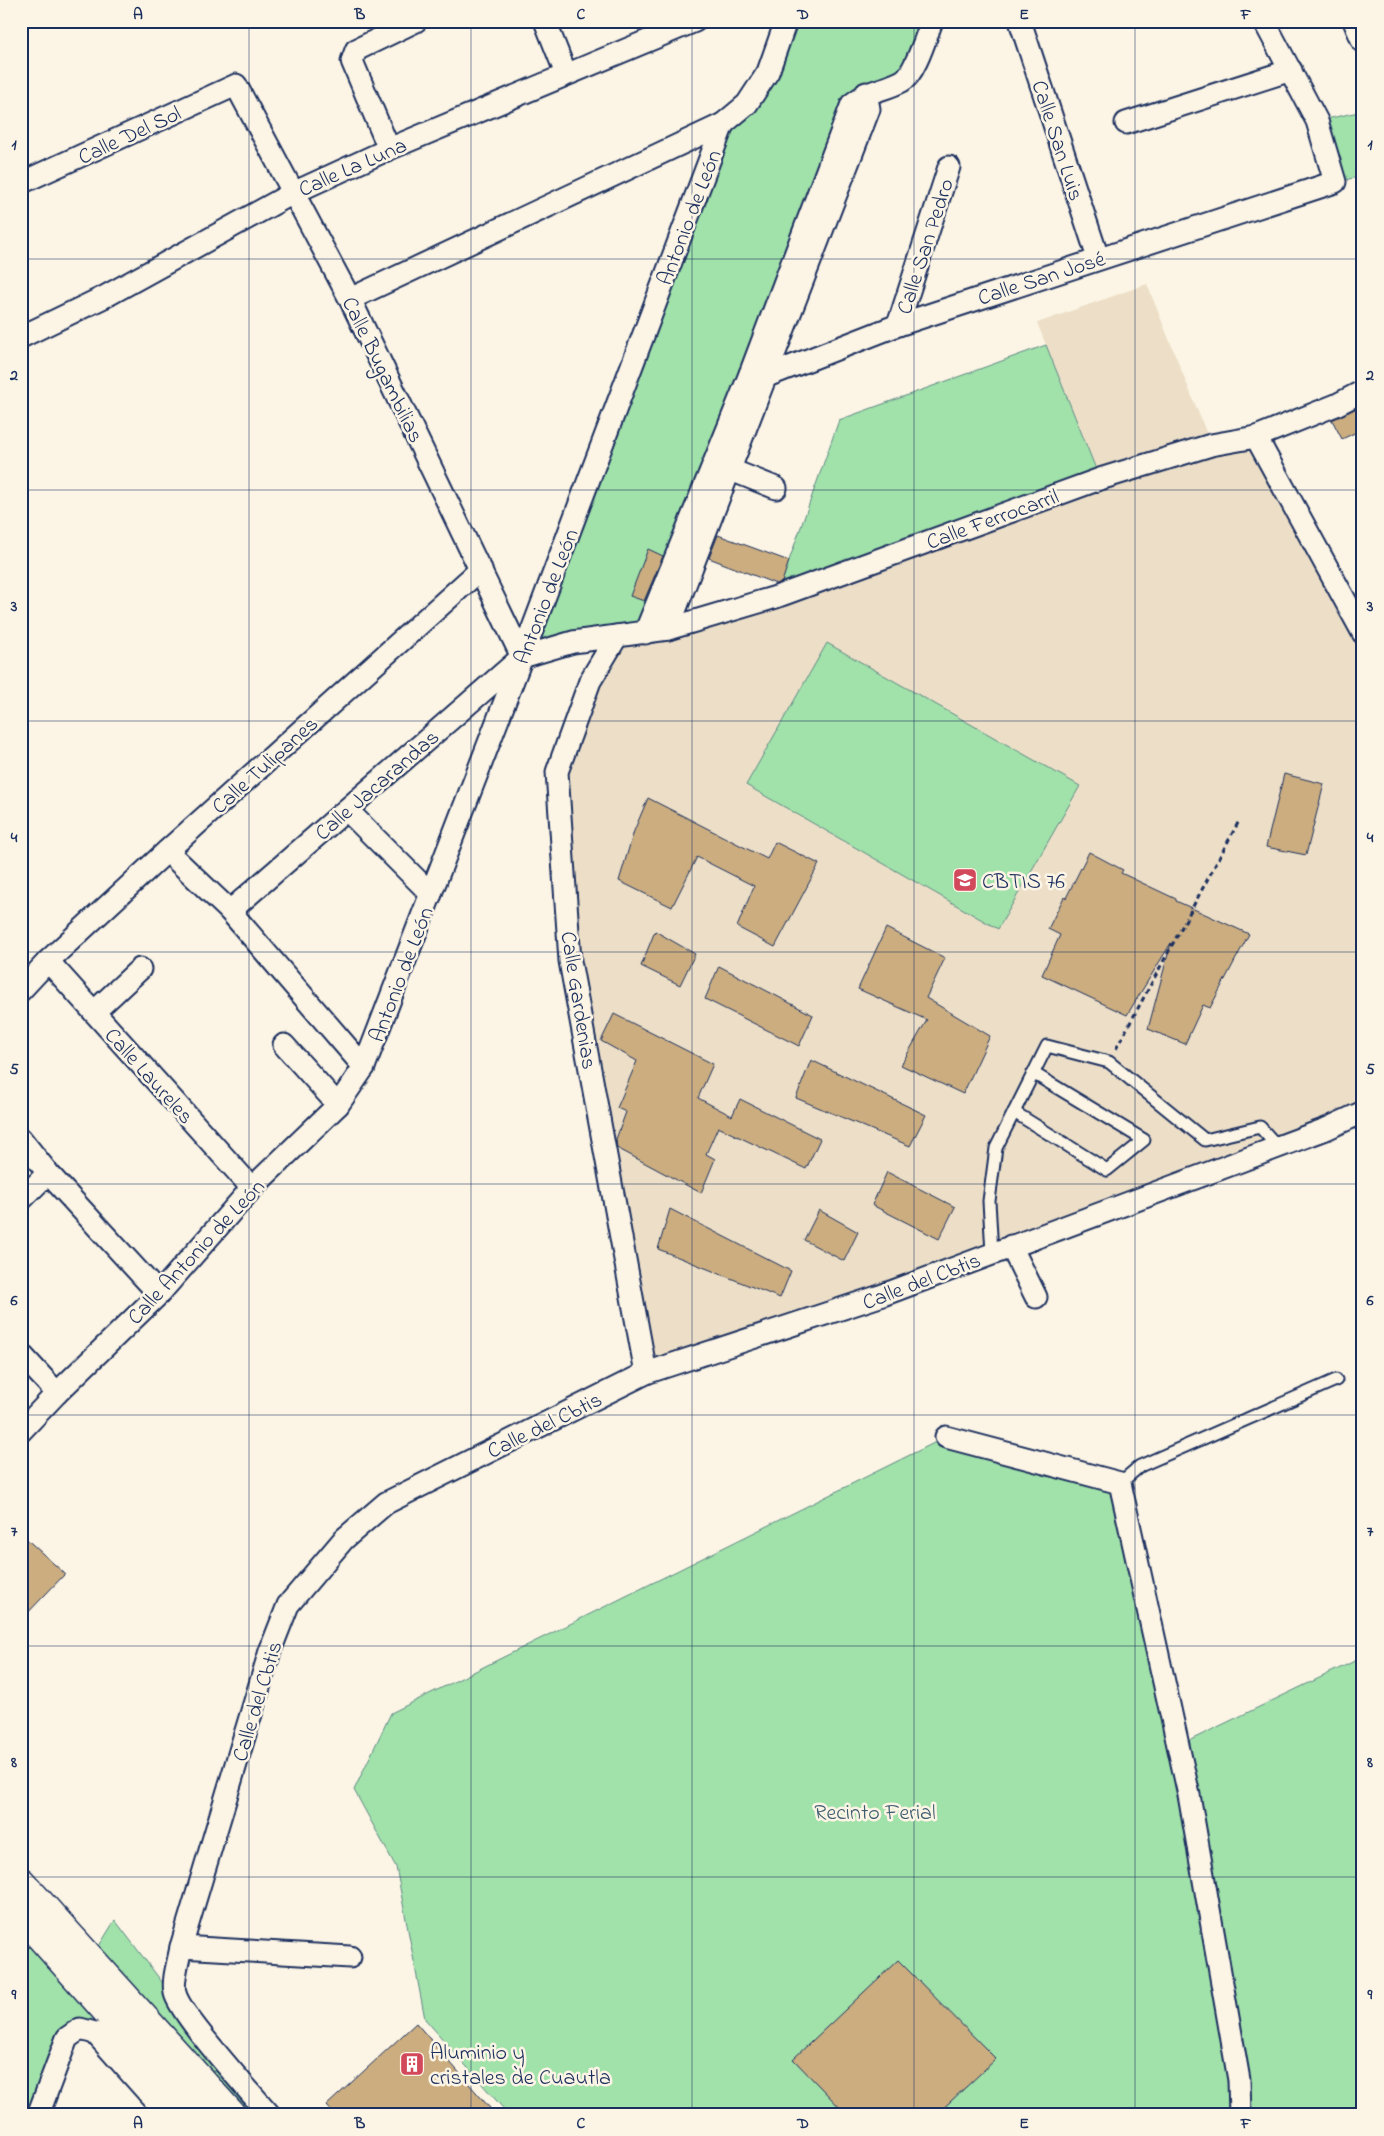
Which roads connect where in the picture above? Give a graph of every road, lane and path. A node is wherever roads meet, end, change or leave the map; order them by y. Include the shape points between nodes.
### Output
1 (416, 21) edge
2 (545, 21) edge
3 (695, 21) edge
4 (786, 21) edge
5 (932, 21) edge
6 (1020, 21) edge
7 (1264, 21) edge
8 (1354, 21) edge
9 (1363, 42) edge
10 (1291, 70) junction
11 (566, 74) junction
12 (236, 85) joint
13 (1126, 123) dead end
14 (723, 124) junction
15 (389, 149) junction
16 (949, 167) dead end
17 (21, 183) edge
18 (293, 193) junction
19 (1098, 258) junction
20 (350, 299) junction
21 (898, 325) junction
22 (21, 337) edge
23 (758, 375) junction
24 (1363, 391) edge
25 (1256, 436) junction
26 (722, 466) junction
27 (776, 488) dead end
28 (481, 569) junction
29 (668, 629) junction
30 (646, 632) junction
31 (1363, 634) edge
32 (617, 636) junction
33 (522, 657) junction
34 (347, 810) junction
35 (1239, 821) dead end
36 (167, 851) junction
37 (431, 894) junction
38 (230, 911) junction
39 (48, 961) junction
40 (140, 970) dead end
41 (21, 990) edge
42 (94, 1012) junction
43 (284, 1045) dead end
44 (1109, 1062) junction
45 (364, 1067) junction
46 (1033, 1074) junction
47 (338, 1105) junction
48 (1014, 1112) junction
49 (1363, 1112) edge
50 (21, 1139) edge
51 (1278, 1146) junction
52 (48, 1173) junction
53 (252, 1188) junction
54 (21, 1200) edge
55 (1002, 1249) junction
56 (158, 1294) junction
57 (1036, 1297) dead end
58 (21, 1354) edge
59 (646, 1373) junction
60 (1336, 1380) dead end
61 (57, 1393) junction
62 (21, 1431) edge
63 (946, 1437) dead end
64 (1120, 1483) junction
65 (21, 1882) edge
66 (21, 1914) edge
67 (181, 1947) junction
68 (350, 1957) dead end
69 (38, 2115) edge
70 (168, 2115) edge
71 (199, 2115) edge
72 (232, 2115) edge
73 (270, 2115) edge
74 (1240, 2115) edge

1 - 15 street via 356,50 353,55 352,61
2 - 11 street
3 - 11 street, Calle La Luna
4 - 14 street via 768,72 747,104
5 - 23 street via 912,70 903,80 866,93 869,109
6 - 19 street, Calle San Luis
7 - 10 street
8 - 9 street
10 - 13 street
10 - 19 street, Calle San José via 1317,121 1335,182
11 - 15 street, Calle La Luna
12 - 17 street, Calle Del Sol
12 - 18 street, Calle Bugambilias
14 - 20 street
14 - 33 street, Antonio de León
15 - 18 street, Calle La Luna
16 - 21 street, Calle San Pedro
18 - 20 street, Calle Bugambilias
18 - 22 street, Calle La Luna via 106,296
19 - 21 street, Calle San José
20 - 28 street, Calle Bugambilias
21 - 23 street, Calle San José
23 - 26 street
24 - 25 street, Calle Ferrocarril
25 - 29 street, Calle Ferrocarril via 1211,444 1100,479 776,597
25 - 31 street
26 - 27 street
26 - 29 street
26 - 30 street
28 - 33 street, Calle Bugambilias
28 - 36 street, Calle Tulipanes
29 - 30 street, Calle Ferrocarril
30 - 32 street, Calle Ferrocarril
32 - 33 street, Calle Ferrocarril via 573,642
32 - 59 street, Calle Gardenias via 590,681 557,772 570,961
33 - 34 street, Calle Jacarandas
33 - 37 street, Antonio de León
34 - 37 street
34 - 38 street, Calle Jacarandas
35 - 44 path
36 - 38 street
36 - 39 street, Calle Tulipanes
37 - 45 street, Antonio de León
38 - 45 street
39 - 41 street, Calle Tulipanes
39 - 42 street, Calle Laureles
40 - 42 street
42 - 53 street, Calle Laureles
43 - 47 street
44 - 46 lane via 1047,1046
44 - 51 lane via 1205,1140 1260,1127
45 - 47 street, Calle Antonio de León
46 - 48 lane
46 - 48 lane via 1144,1140 1107,1170
47 - 53 street, Calle Antonio de León
48 - 55 lane via 996,1148 989,1201
49 - 51 street, Calle del Cbtis
50 - 52 street
51 - 55 street, Calle del Cbtis
52 - 54 street
52 - 56 street
53 - 56 street, Calle Antonio de León
55 - 57 street
55 - 59 street, Calle del Cbtis via 880,1296
56 - 61 street, Calle Antonio de León
58 - 61 street
59 - 67 street, Calle del Cbtis via 386,1503 344,1538 288,1605 270,1651
60 - 64 lane via 1140,1466
61 - 62 street, Calle Antonio de León
63 - 64 street
64 - 74 street via 1189,1795 1239,2080
65 - 72 main road
66 - 71 main road
67 - 68 street
67 - 73 street, Calle del Cbtis via 175,1993 187,2015
69 - 70 street via 67,2038 80,2029 95,2034

